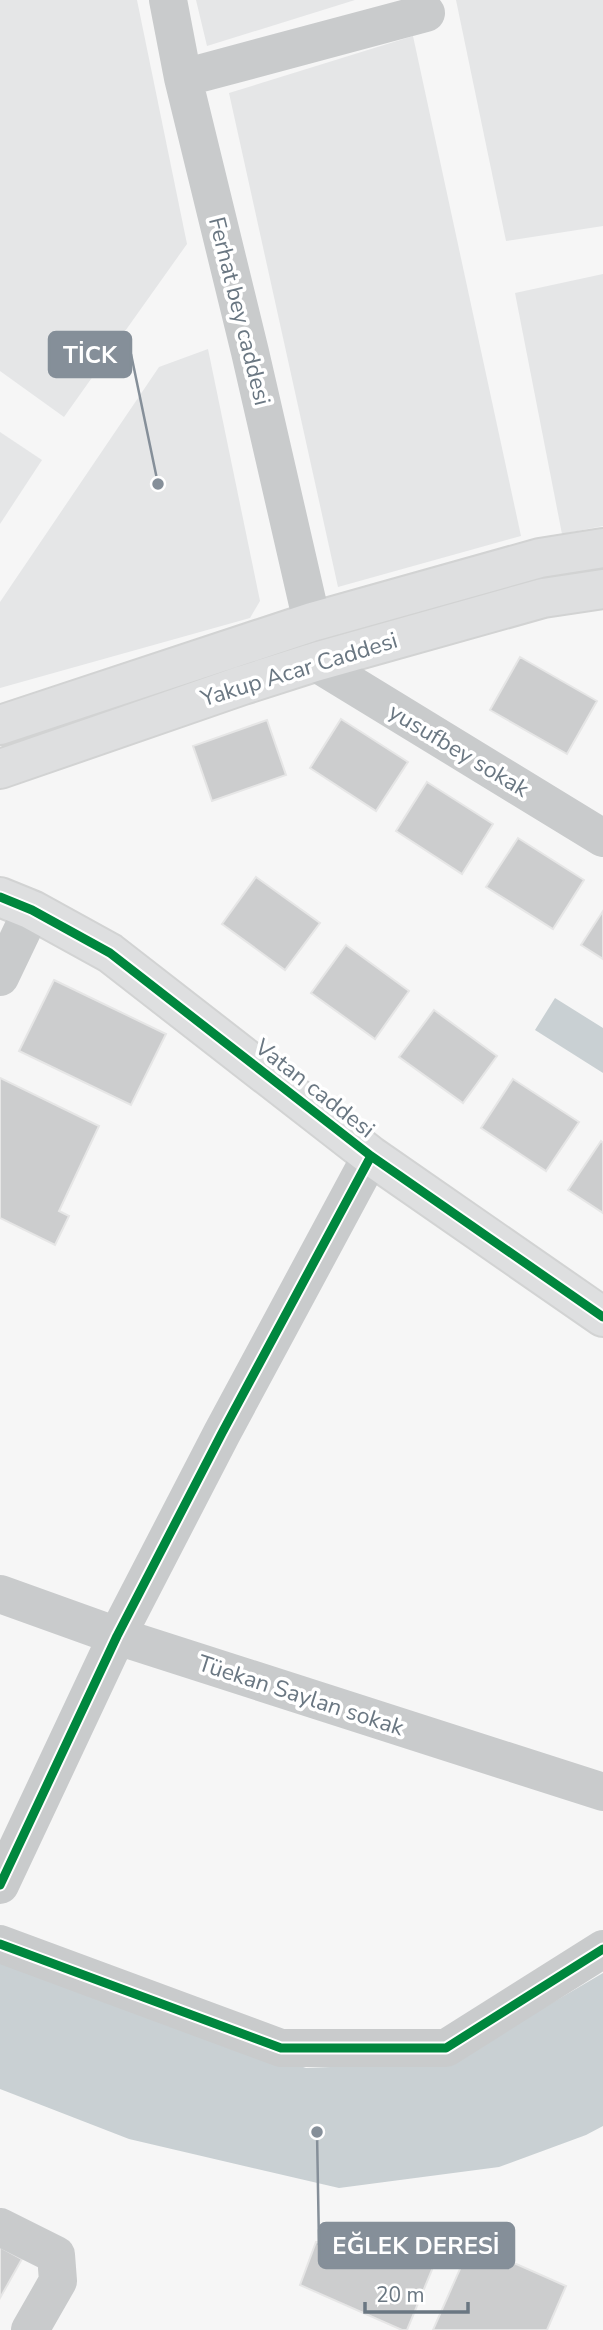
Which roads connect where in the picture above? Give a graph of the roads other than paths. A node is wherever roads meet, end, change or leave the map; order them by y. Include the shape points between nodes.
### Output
1 (168, 0) edge
2 (426, 13) dead end
3 (184, 78) junction
4 (603, 548) edge
5 (603, 589) edge
6 (312, 622) junction
7 (315, 662) junction
8 (0, 725) edge
9 (0, 769) edge
10 (603, 838) edge
11 (16, 903) edge
12 (0, 977) edge
13 (371, 1156) junction
14 (603, 1317) edge
15 (0, 1594) edge
16 (117, 1636) junction
17 (603, 1792) edge
18 (0, 1885) edge
19 (1, 1945) edge
20 (603, 1950) edge
21 (0, 2227) edge
22 (30, 2330) edge

1 - 3 street, Ferhat bey caddesi
2 - 3 street
3 - 6 street, Ferhat bey caddesi
4 - 6 street, Yakup Acar Caddesi via 540,558
5 - 7 street, Yakup Acar Caddesi via 543,598
6 - 8 street, Yakup Acar Caddesi
7 - 9 street, Yakup Acar Caddesi
7 - 10 street, yusufbey sokak
11 - 12 street
11 - 13 street, Vatan caddesi via 110,953
13 - 14 street, Vatan caddesi
13 - 16 street
15 - 16 street, Tüekan Saylan sokak
16 - 17 street, Tüekan Saylan sokak
16 - 18 street
19 - 20 street via 281,2048 446,2048
21 - 22 street via 56,2255 58,2281

